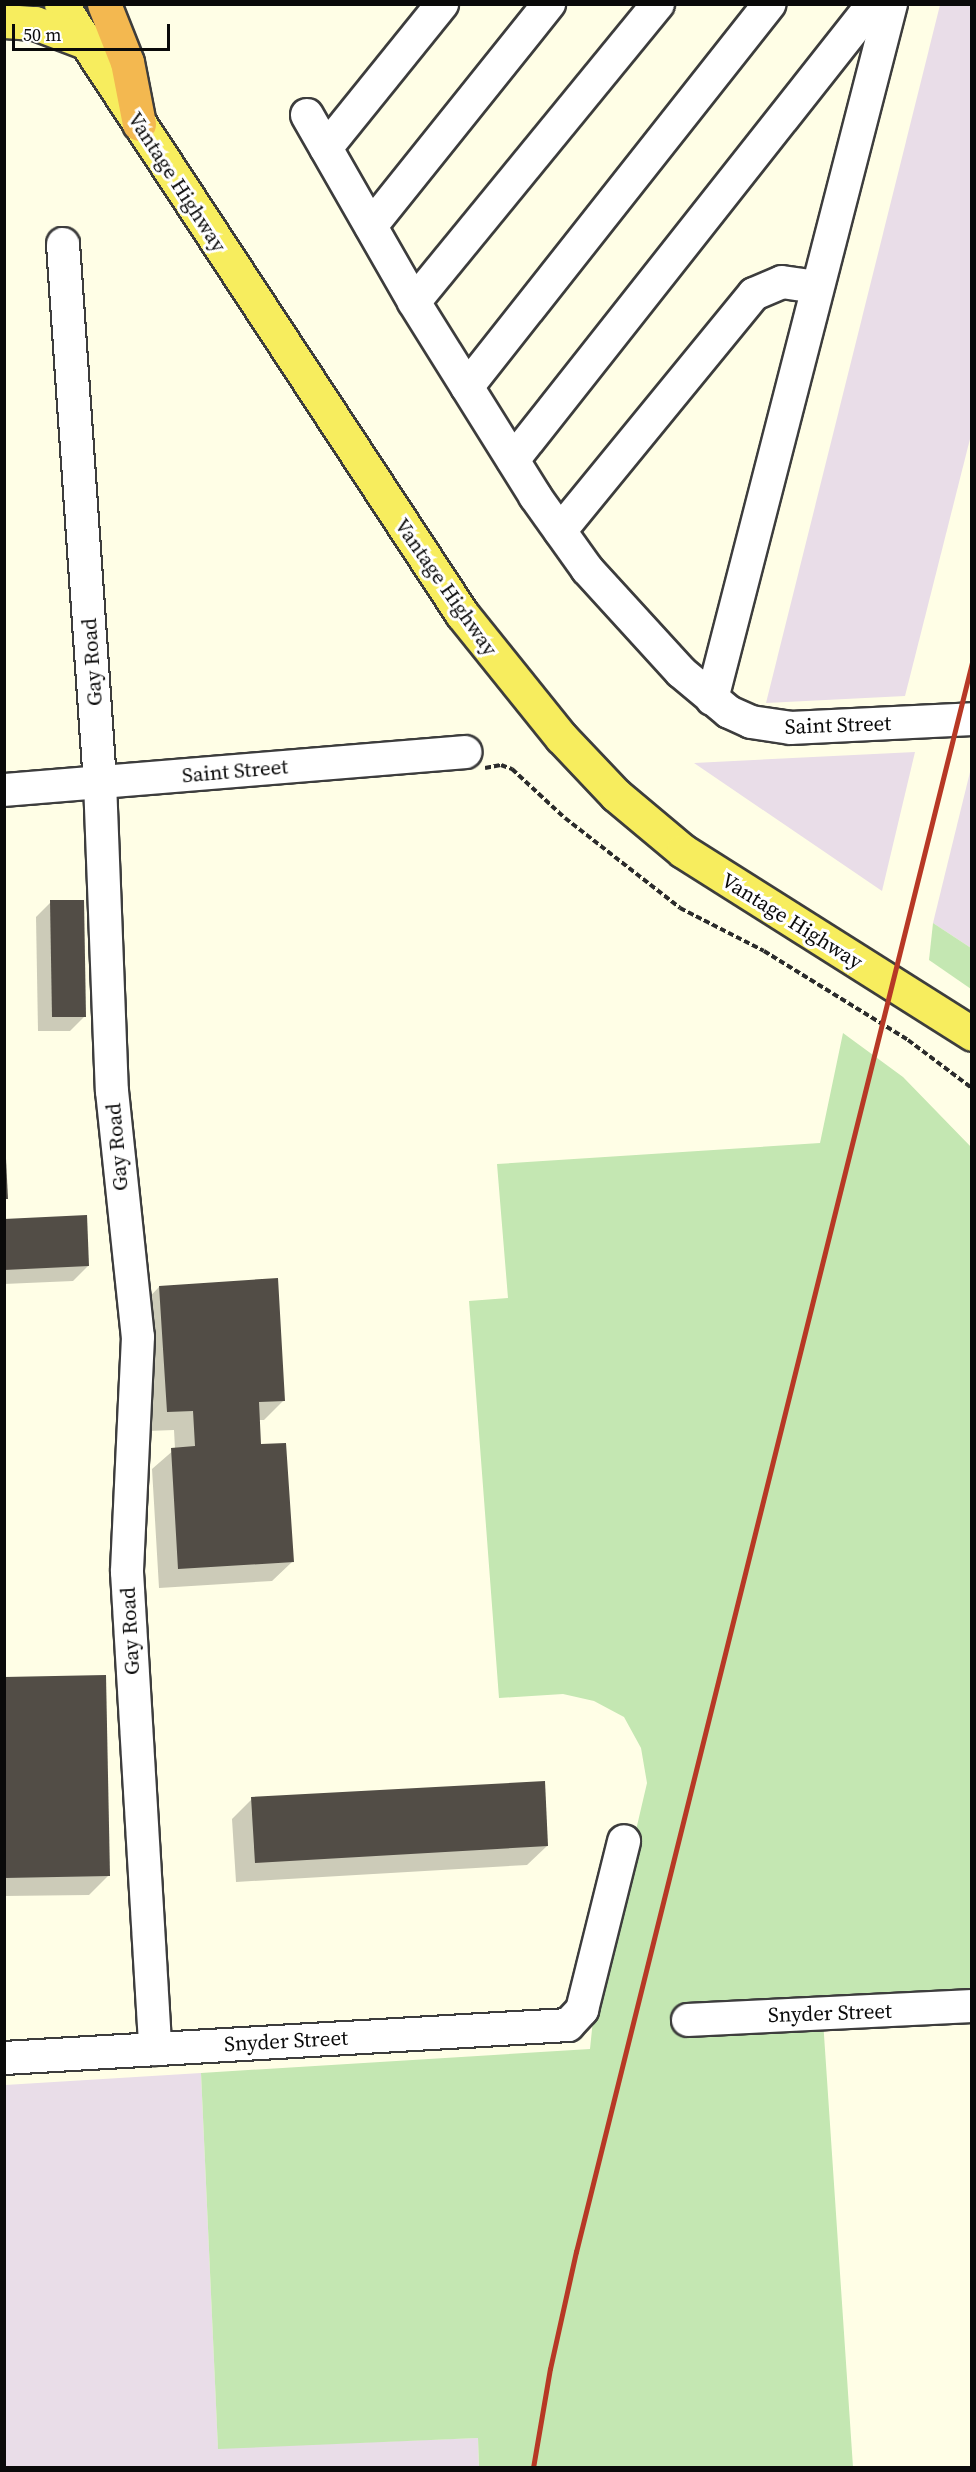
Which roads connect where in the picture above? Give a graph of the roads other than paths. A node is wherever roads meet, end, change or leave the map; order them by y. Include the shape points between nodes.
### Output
1 (61, 4) edge
2 (104, 4) edge
3 (442, 4) edge
4 (549, 4) edge
5 (658, 4) edge
6 (770, 4) edge
7 (873, 4) edge
8 (891, 4) edge
9 (4, 21) edge
10 (85, 42) junction
11 (307, 115) dead end
12 (139, 124) junction
13 (326, 148) junction
14 (371, 226) junction
15 (63, 244) dead end
16 (816, 287) junction
17 (414, 302) junction
18 (467, 387) junction
19 (513, 460) junction
20 (560, 531) junction
21 (712, 699) junction
22 (972, 719) edge
23 (465, 752) road end
24 (100, 782) junction
25 (4, 790) edge
26 (972, 1034) edge
27 (624, 1841) dead end
28 (972, 2006) edge
29 (688, 2020) dead end
30 (155, 2049) junction
31 (4, 2058) edge

1 - 10 main road, Vantage Highway
2 - 12 highway via 127,62
3 - 13 street
4 - 14 street
5 - 17 street
6 - 18 street
7 - 19 street
8 - 16 street
9 - 10 main road via 35,23
10 - 12 main road, Vantage Highway
11 - 13 street, Saint Street
12 - 26 main road, Vantage Highway via 462,614 561,737 616,795 684,851
13 - 14 street, Saint Street
14 - 17 street, Saint Street
15 - 24 street, Gay Road
16 - 20 street via 782,282 754,294
16 - 21 street
17 - 18 street, Saint Street
18 - 19 street, Saint Street
19 - 20 street, Saint Street
20 - 21 street, Saint Street via 635,625
21 - 22 street, Saint Street via 729,712 775,727
23 - 24 street, Saint Street
24 - 25 street, Saint Street
24 - 30 street, Gay Road via 112,1091 138,1337 127,1572
27 - 30 street, Snyder Street via 582,2010 568,2025
28 - 29 street, Snyder Street
30 - 31 street, Snyder Street

